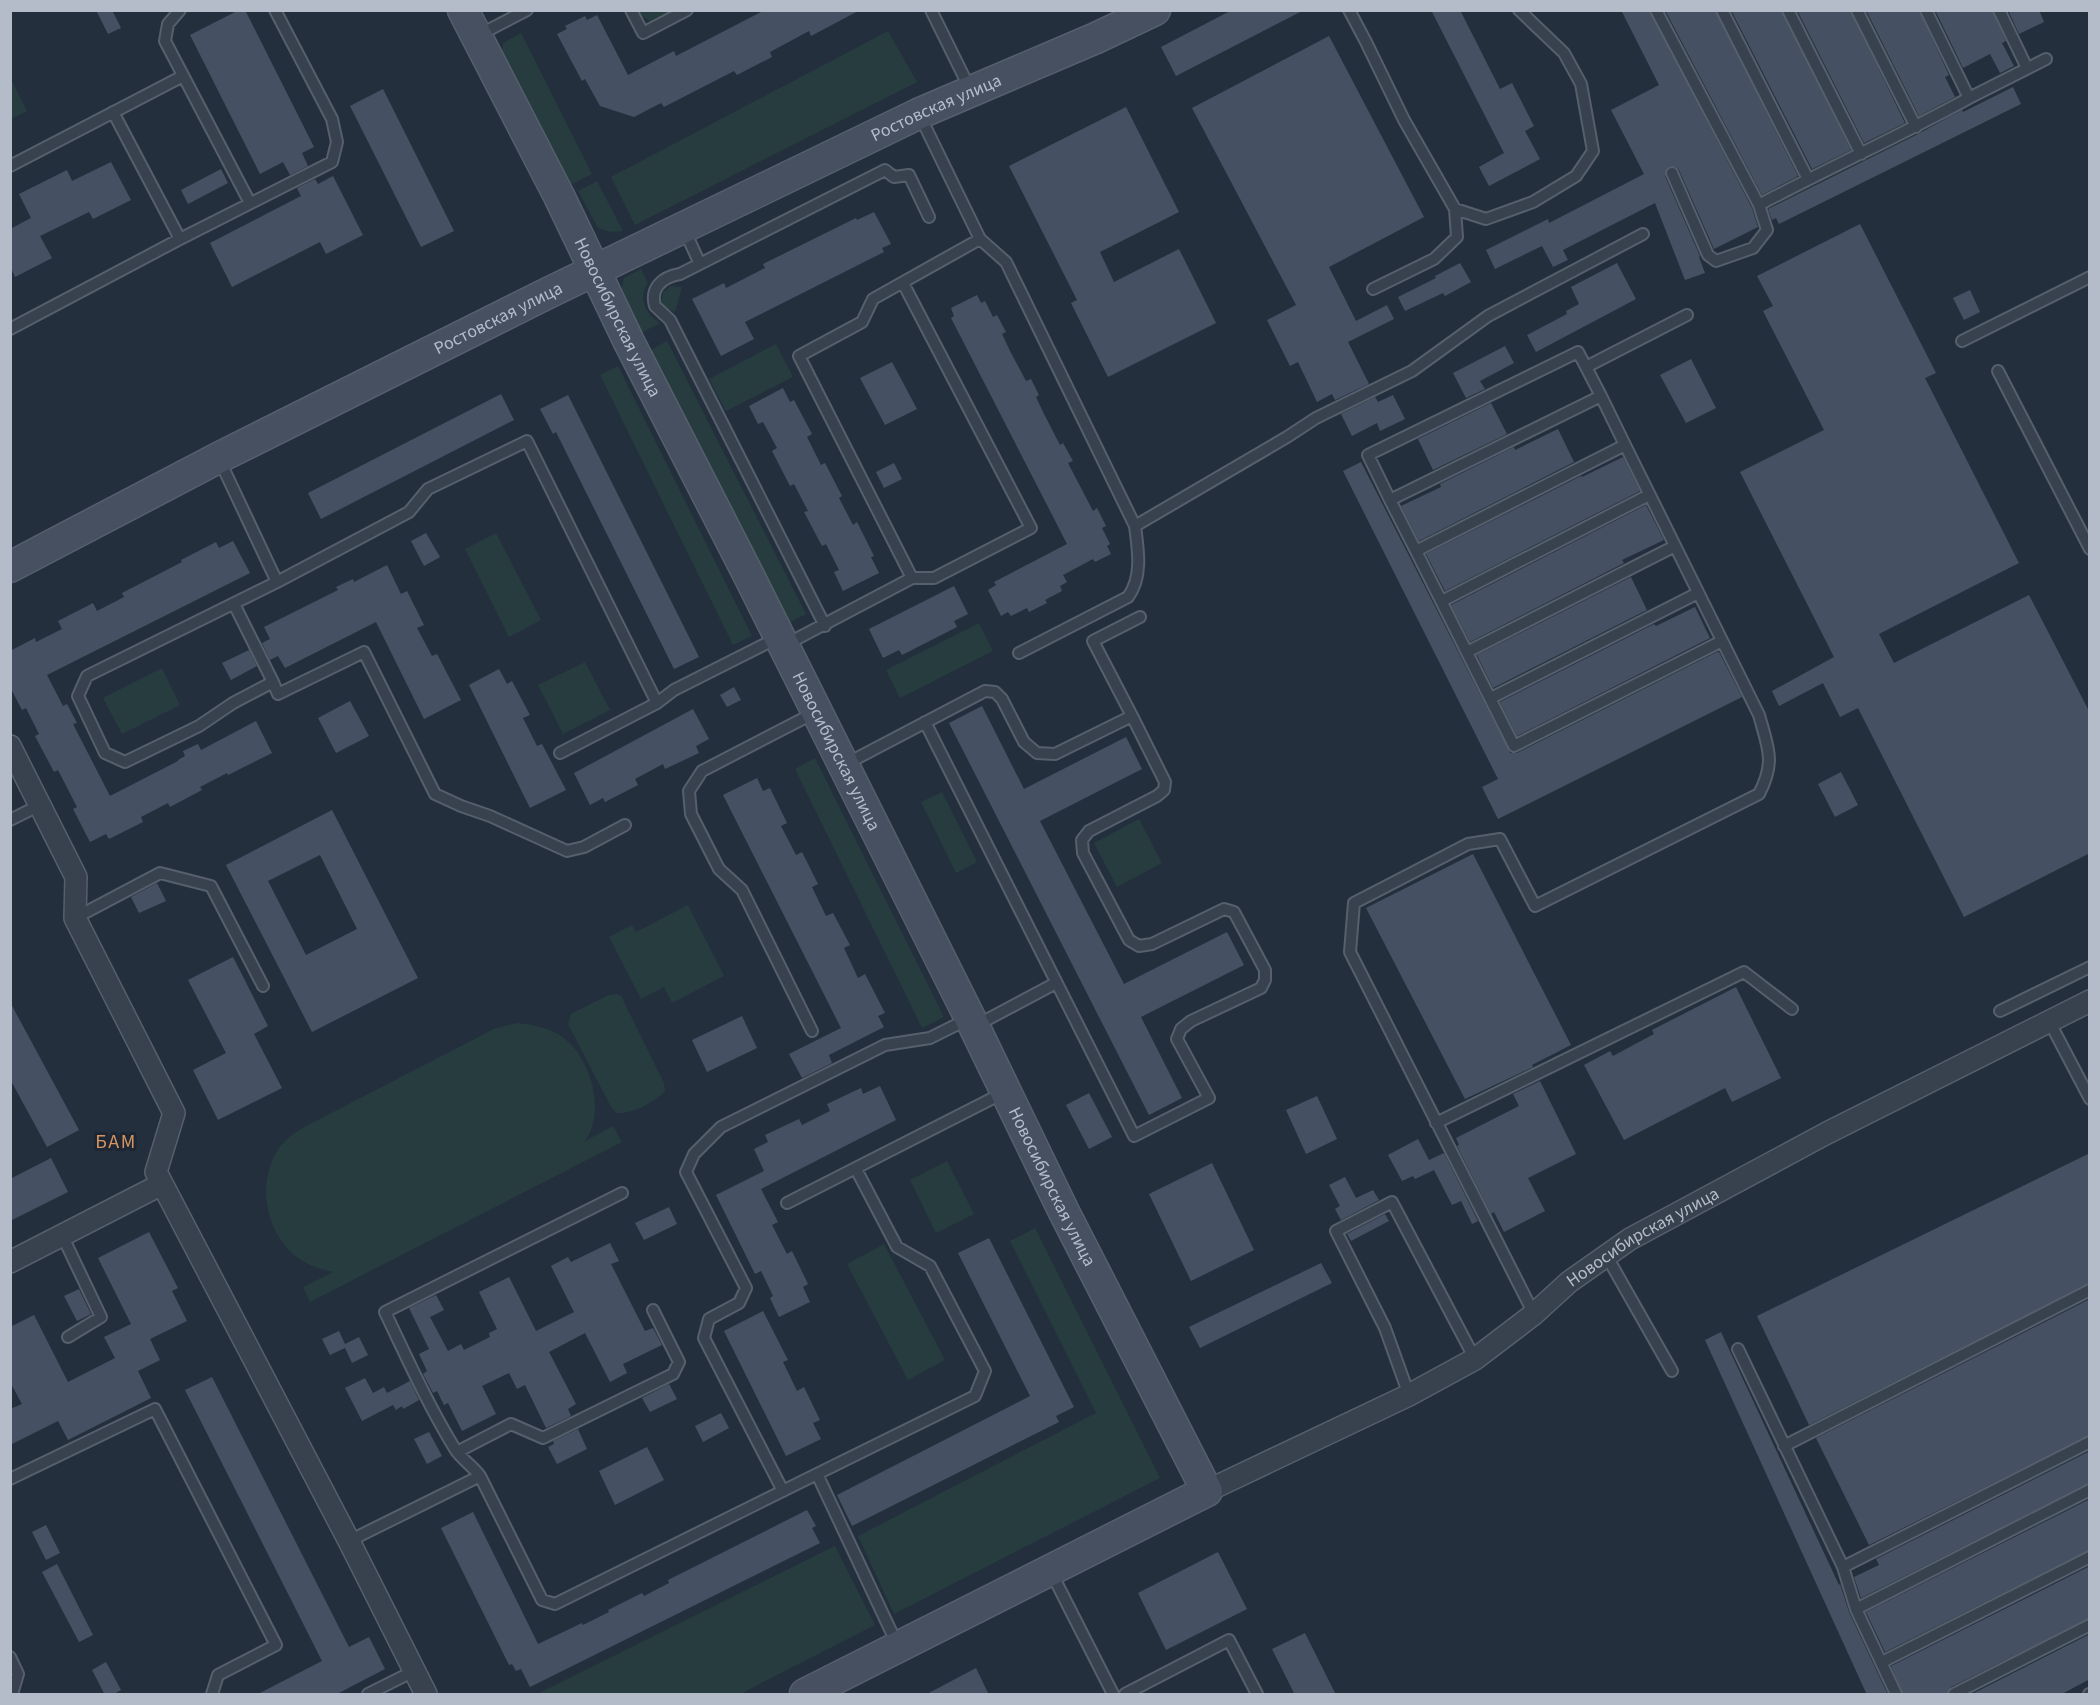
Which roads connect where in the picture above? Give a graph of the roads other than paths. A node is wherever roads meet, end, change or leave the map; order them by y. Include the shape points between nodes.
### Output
1 (180, 10) edge
2 (274, 10) edge
3 (527, 10) edge
4 (631, 10) edge
5 (687, 10) edge
6 (931, 10) edge
7 (1155, 10) edge
8 (1349, 10) edge
9 (1519, 10) edge
10 (1656, 10) edge
11 (1722, 10) edge
12 (1788, 10) edge
13 (1857, 10) edge
14 (1926, 10) edge
15 (1998, 10) edge
16 (469, 23) edge
17 (2046, 59) dead end
18 (2027, 68) junction
19 (183, 76) junction
20 (971, 91) junction
21 (1969, 98) junction
22 (113, 112) junction
23 (918, 114) junction
24 (1916, 127) junction
25 (1861, 154) junction
26 (10, 166) edge
27 (1672, 173) dead end
28 (1808, 179) junction
29 (250, 203) junction
30 (1758, 206) junction
31 (1455, 209) junction
32 (929, 217) dead end
33 (684, 229) junction
34 (1643, 234) dead end
35 (180, 239) junction
36 (980, 239) junction
37 (700, 264) junction
38 (594, 271) junction
39 (2090, 277) edge
40 (903, 283) junction
41 (1373, 289) dead end
42 (1687, 315) dead end
43 (10, 329) edge
44 (1962, 341) dead end
45 (1586, 367) junction
46 (1998, 371) dead end
47 (1601, 396) junction
48 (1625, 445) junction
49 (218, 458) junction
50 (1649, 495) junction
51 (1390, 500) junction
52 (1135, 526) junction
53 (1675, 546) junction
54 (2090, 549) edge
55 (1416, 551) junction
56 (10, 567) edge
57 (912, 578) junction
58 (277, 582) junction
59 (1698, 593) junction
60 (1442, 601) junction
61 (234, 604) junction
62 (1140, 617) dead end
63 (825, 626) junction
64 (1722, 641) junction
65 (781, 642) junction
66 (1467, 652) junction
67 (1019, 653) dead end
68 (273, 682) junction
69 (1491, 699) junction
70 (657, 703) junction
71 (816, 712) junction
72 (1132, 716) junction
73 (925, 722) junction
74 (10, 746) edge
75 (560, 753) dead end
76 (843, 765) junction
77 (40, 805) junction
78 (10, 820) edge
79 (625, 825) dead end
80 (75, 918) junction
81 (2090, 967) edge
82 (1056, 983) junction
83 (262, 986) dead end
84 (2090, 1001) edge
85 (1792, 1009) dead end
86 (2000, 1011) dead end
87 (2049, 1021) junction
88 (972, 1022) junction
89 (812, 1031) dead end
90 (1006, 1091) junction
91 (2090, 1099) edge
92 (1436, 1122) junction
93 (856, 1169) junction
94 (162, 1184) junction
95 (622, 1193) dead end
96 (787, 1203) dead end
97 (63, 1235) junction
98 (1606, 1255) junction
99 (10, 1262) edge
100 (2090, 1290) edge
101 (653, 1310) dead end
102 (1534, 1314) junction
103 (68, 1337) dead end
104 (1738, 1349) dead end
105 (1475, 1359) junction
106 (1672, 1371) dead end
107 (1409, 1395) junction
108 (2090, 1442) edge
109 (1784, 1446) junction
110 (457, 1452) junction
111 (817, 1474) junction
112 (480, 1476) junction
113 (10, 1479) edge
114 (2090, 1490) edge
115 (783, 1491) junction
116 (1207, 1491) junction
117 (349, 1541) junction
118 (2090, 1557) edge
119 (1843, 1567) junction
120 (1050, 1570) junction
121 (1856, 1609) junction
122 (2090, 1625) edge
123 (899, 1647) junction
124 (10, 1656) edge
125 (1882, 1662) junction
126 (414, 1671) junction
127 (12, 1695) edge
128 (212, 1695) edge
129 (368, 1695) edge
130 (426, 1695) edge
131 (805, 1695) edge
132 (1113, 1695) edge
133 (1125, 1695) edge
134 (1257, 1695) edge
135 (1896, 1695) edge
136 (1954, 1695) edge

1 - 19 lane via 168,24 165,41
2 - 29 lane via 332,119 337,142 332,162
3 - 16 lane
4 - 5 lane via 643,33
6 - 20 lane
7 - 20 street, Ростовская улица
8 - 31 lane via 1404,120
9 - 31 lane via 1564,53 1581,84 1593,151 1576,176 1533,202 1486,219
10 - 30 lane
11 - 28 lane
12 - 25 lane
13 - 24 lane
14 - 21 lane
15 - 18 lane
16 - 38 street, Новосибирская улица
17 - 18 lane
18 - 21 lane
19 - 22 lane
19 - 29 lane
20 - 23 street, Ростовская улица
21 - 24 lane
22 - 26 lane
22 - 35 lane
23 - 33 street, Ростовская улица
23 - 36 lane
24 - 25 lane
25 - 28 lane
27 - 30 lane via 1708,255 1716,261 1753,248 1767,230
28 - 30 lane
29 - 35 lane
31 - 41 lane via 1456,237 1434,259
32 - 37 lane via 909,175 894,177 885,170
33 - 37 lane
33 - 38 street, Ростовская улица
34 - 52 lane via 1488,316 1412,371 1316,418
35 - 43 lane
36 - 40 lane
36 - 52 lane via 1006,262
37 - 63 lane via 662,281 654,294 655,306 670,320
38 - 49 street, Ростовская улица
38 - 65 street, Новосибирская улица
39 - 44 lane
40 - 57 lane via 873,299 862,322 798,356
40 - 57 lane via 1031,528 934,578
42 - 45 lane
45 - 47 lane
45 - 51 lane via 1578,352 1368,455
46 - 54 lane
47 - 48 lane
47 - 51 lane
48 - 50 lane
48 - 55 lane
49 - 56 street, Ростовская улица
49 - 58 lane
50 - 53 lane
50 - 60 lane
51 - 55 lane
52 - 67 lane via 1139,552 1136,587 1128,597
53 - 59 lane
53 - 66 lane
55 - 60 lane
57 - 63 lane
58 - 61 lane
58 - 70 lane via 409,512 428,489 527,441
59 - 64 lane
59 - 69 lane
60 - 66 lane
61 - 68 lane
61 - 68 lane via 87,676 78,696 105,753 125,762 199,726
62 - 72 lane via 1093,641
63 - 65 lane
64 - 69 lane via 1514,746
64 - 92 lane via 1759,715 1769,750 1768,777 1759,794 1535,906 1500,839 1468,844 1354,903 1350,952
65 - 70 lane via 674,690
65 - 71 street, Новосибирская улица
66 - 69 lane
68 - 79 lane via 278,694 364,652 435,794 567,851 584,847
70 - 75 lane
71 - 76 street, Новосибирская улица
71 - 89 lane via 702,771 689,791 691,814 719,869 742,890
72 - 73 lane via 1055,754 1036,753 1024,742 995,692 985,691
72 - 82 lane via 1165,782 1164,790 1089,831 1082,840 1083,853 1129,940 1139,946 1152,944 1224,909 1234,912 1265,970 1265,980 1261,988 1181,1029 1177,1039 1209,1098 1134,1136
73 - 76 lane
73 - 82 lane
74 - 77 street
76 - 88 street, Новосибирская улица
77 - 78 lane
77 - 80 street via 76,877
80 - 83 lane via 159,873 211,886
80 - 94 street via 174,1113 156,1172
81 - 86 lane
82 - 88 lane
84 - 87 street, Новосибирская улица
85 - 92 lane via 1744,972
87 - 91 lane
87 - 98 street, Новосибирская улица via 1827,1133
88 - 90 street, Новосибирская улица
88 - 115 lane via 930,1038 885,1045 721,1127 694,1154 686,1172 746,1288 739,1303 710,1319 704,1338
90 - 93 lane
90 - 116 street, Новосибирская улица
92 - 102 lane
93 - 96 lane
93 - 111 lane via 897,1247 930,1266 985,1371 975,1396
94 - 97 street
94 - 117 street
95 - 110 lane via 385,1312
97 - 99 street
97 - 103 lane via 101,1317
98 - 102 street, Новосибирская улица
98 - 106 lane
100 - 109 lane
101 - 110 lane via 679,1362 673,1374 543,1438 511,1424
102 - 105 street, Новосибирская улица
104 - 109 lane
105 - 107 street, Новосибирская улица
105 - 107 lane via 1392,1202 1336,1231 1385,1328
107 - 116 street, Новосибирская улица
108 - 119 lane
109 - 119 lane
110 - 112 lane
111 - 115 lane
111 - 123 lane
112 - 115 lane via 542,1600 555,1604
112 - 117 lane
113 - 128 lane via 155,1409 276,1645 218,1675
114 - 121 lane
116 - 120 street, Новосибирская улица
117 - 126 street
118 - 125 lane
119 - 121 lane
120 - 123 street, Новосибирская улица
120 - 132 lane
121 - 125 lane
122 - 136 lane
123 - 131 street, Новосибирская улица
124 - 127 lane via 18,1674
125 - 135 lane
126 - 129 lane
126 - 130 street
133 - 134 lane via 1229,1640

